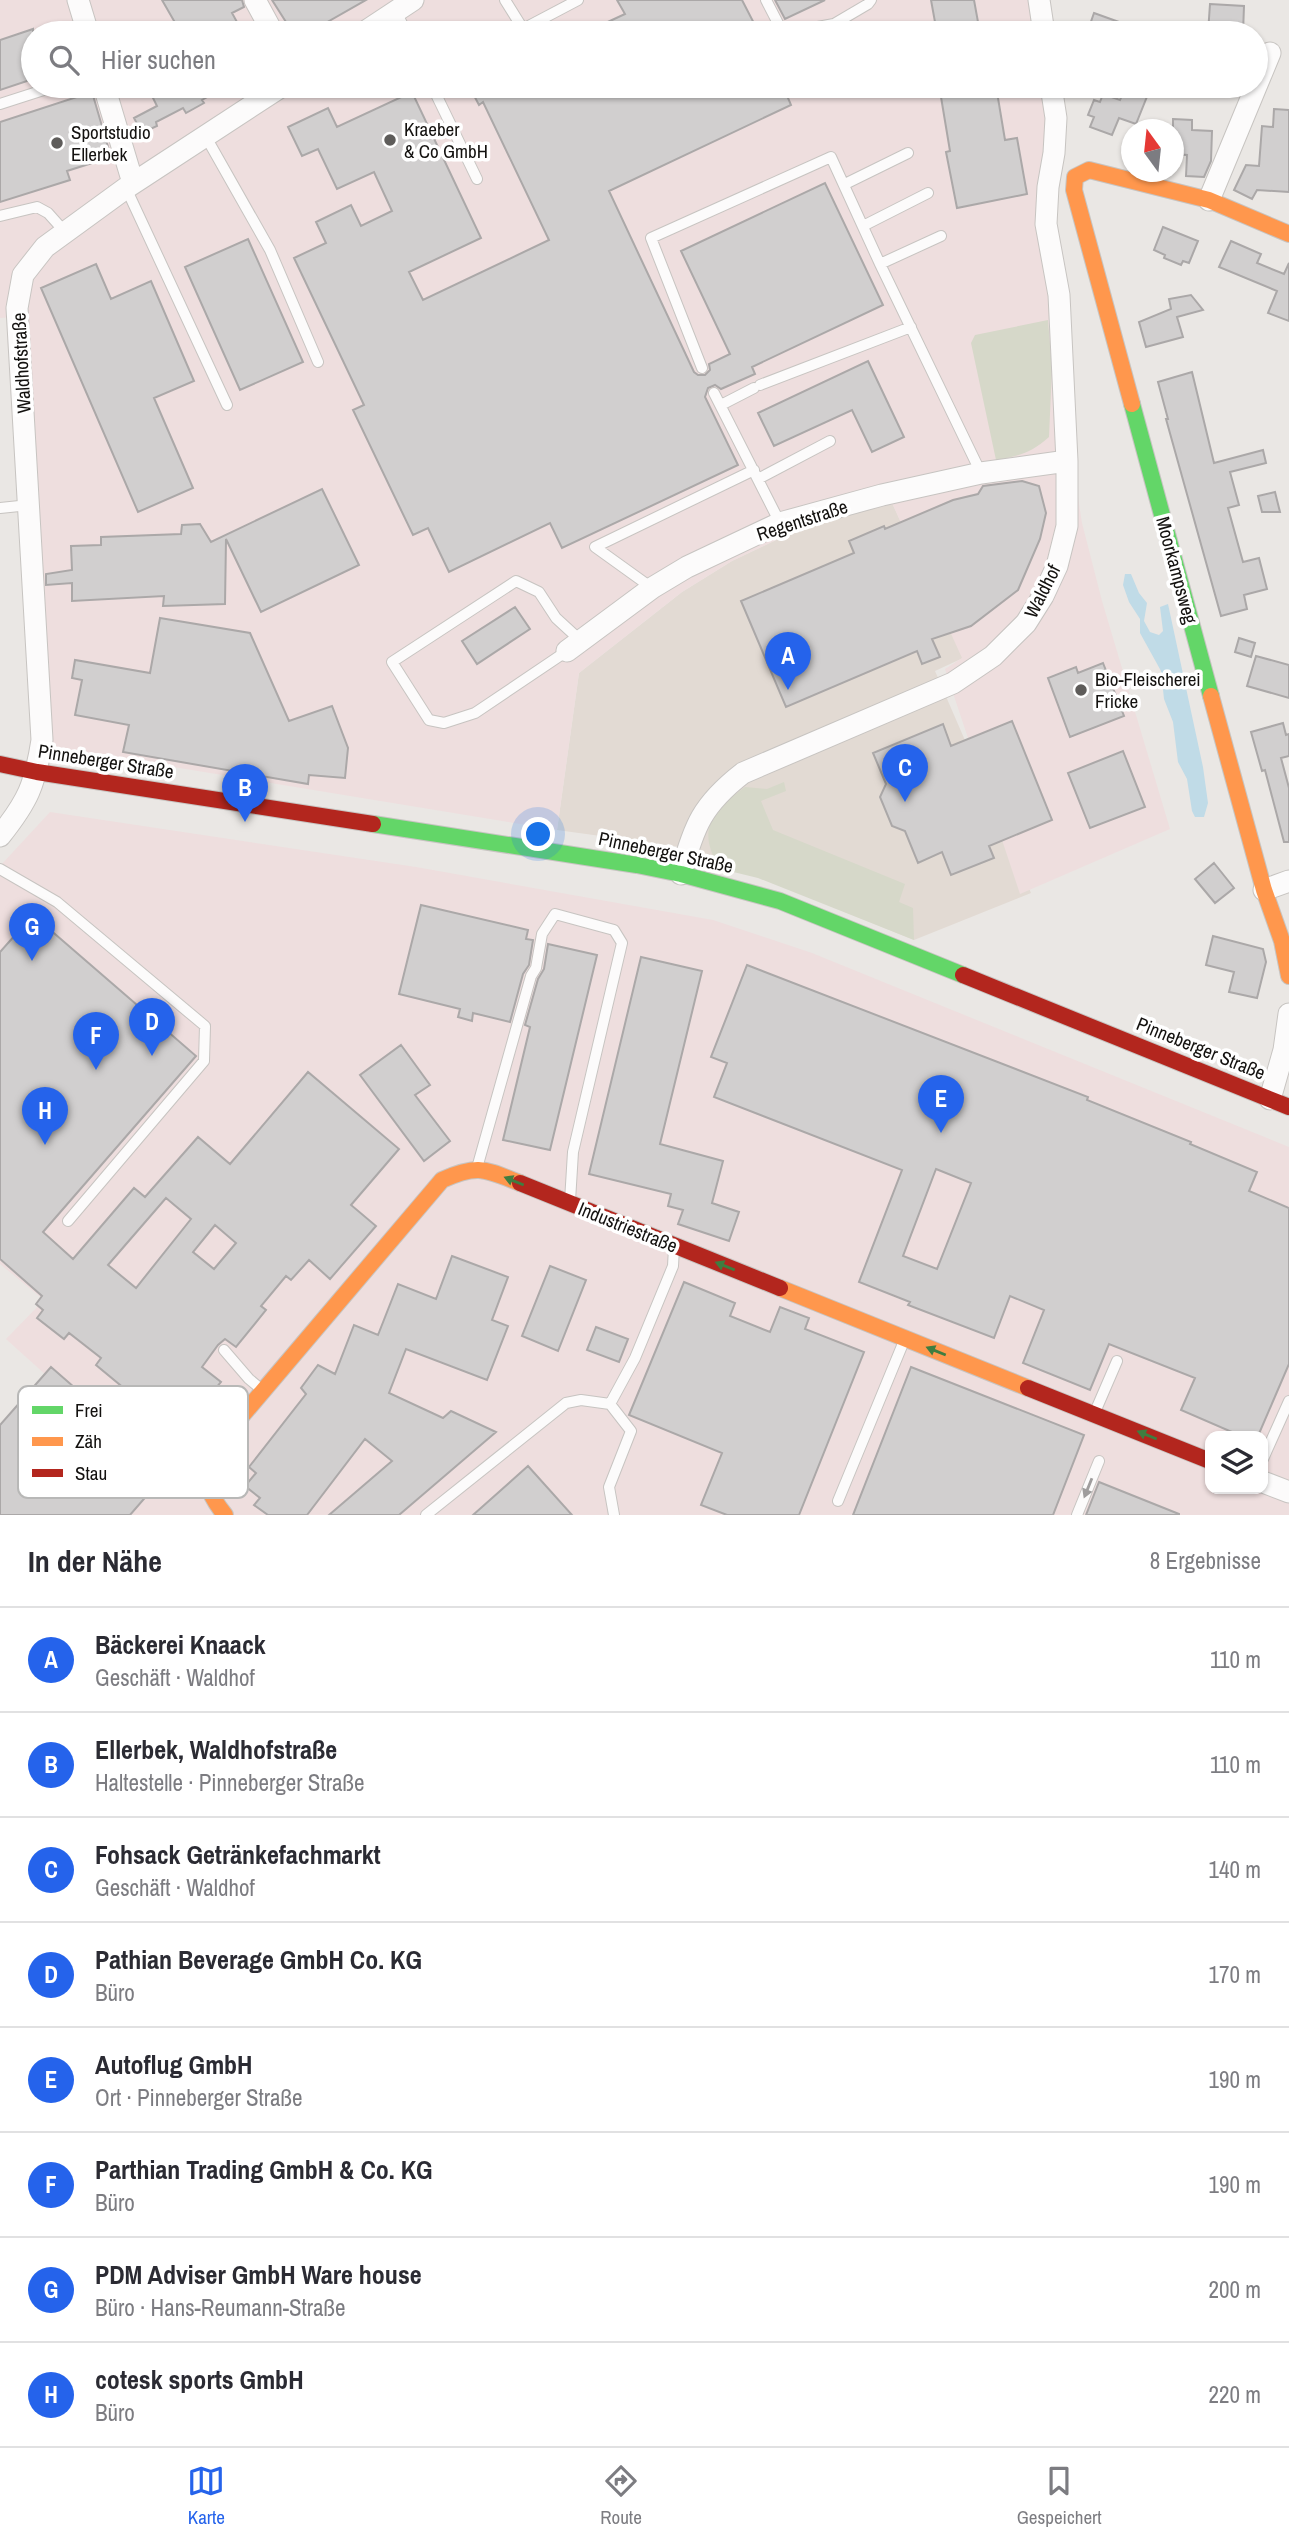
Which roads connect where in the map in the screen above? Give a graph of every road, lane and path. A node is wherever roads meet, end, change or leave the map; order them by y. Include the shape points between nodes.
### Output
1 (78, 0) edge
2 (255, 0) edge
3 (505, 0) edge
4 (578, 0) edge
5 (766, 0) edge
6 (871, 0) edge
7 (1040, 0) edge
8 (405, 6) edge
9 (84, 21) edge
10 (266, 21) edge
11 (382, 21) edge
12 (518, 21) edge
13 (538, 21) edge
14 (777, 21) edge
15 (839, 21) edge
16 (1043, 21) edge
17 (1270, 52) dead end
18 (1268, 57) edge
19 (21, 97) edge
20 (107, 98) edge
21 (264, 98) edge
22 (438, 98) edge
23 (1053, 98) edge
24 (1251, 98) edge
25 (0, 104) edge
26 (206, 137) junction
27 (908, 153) dead end
28 (477, 179) dead end
29 (845, 184) junction
30 (129, 186) junction
31 (928, 193) dead end
32 (1209, 200) junction
33 (0, 216) edge
34 (863, 226) junction
35 (65, 232) junction
36 (1289, 234) edge
37 (941, 236) dead end
38 (880, 264) junction
39 (8, 309) edge
40 (911, 327) junction
41 (318, 362) dead end
42 (702, 368) dead end
43 (714, 393) dead end
44 (228, 405) dead end
45 (721, 405) junction
46 (830, 442) dead end
47 (1067, 461) junction
48 (981, 473) junction
49 (756, 474) junction
50 (29, 505) junction
51 (0, 508) edge
52 (780, 523) junction
53 (652, 588) junction
54 (574, 646) junction
55 (0, 764) edge
56 (37, 772) junction
57 (0, 835) edge
58 (0, 869) edge
59 (681, 874) junction
60 (1289, 881) edge
61 (1264, 890) junction
62 (1289, 976) edge
63 (1289, 1014) edge
64 (1279, 1103) edge
65 (476, 1170) junction
66 (570, 1204) junction
67 (68, 1221) dead end
68 (674, 1246) junction
69 (905, 1338) junction
70 (224, 1350) dead end
71 (1117, 1361) dead end
72 (263, 1391) junction
73 (1289, 1401) edge
74 (610, 1404) junction
75 (248, 1409) edge
76 (1094, 1414) junction
77 (1268, 1447) edge
78 (1205, 1459) edge
79 (1099, 1461) dead end
80 (1268, 1484) edge
81 (1289, 1492) edge
82 (838, 1501) dead end
83 (426, 1515) edge
84 (614, 1515) edge
85 (1077, 1515) edge

1 - 9 street
2 - 10 street
3 - 12 lane
4 - 13 lane
5 - 14 lane
6 - 15 lane
7 - 16 street
8 - 11 street
17 - 18 street
19 - 25 lane
20 - 30 street
21 - 26 street, Waldhofstraße
22 - 28 lane
23 - 47 street, Waldhof via 1056,118 1046,224 1059,295
24 - 32 street
26 - 30 street, Waldhofstraße
26 - 41 lane via 270,250
27 - 29 lane
29 - 34 lane
29 - 42 lane via 831,157 651,238
30 - 35 street, Waldhofstraße
30 - 44 lane
31 - 34 lane
32 - 36 street
32 - 61 street, Moorkampsweg via 1088,170 1074,177
33 - 35 lane via 37,207
34 - 38 lane
35 - 39 street, Waldhofstraße via 45,247 23,275
37 - 38 lane
38 - 40 lane
39 - 50 street, Waldhofstraße
40 - 45 lane via 757,386
40 - 48 lane
43 - 45 lane
45 - 49 lane
46 - 49 lane
47 - 48 street, Regentstraße
47 - 59 street, Waldhof via 1067,526 1057,566 1026,623 993,656 953,683 743,773 705,810
48 - 52 street, Regentstraße
49 - 52 lane
49 - 53 lane via 595,547
50 - 51 lane
50 - 56 street, Waldhofstraße via 42,740
52 - 53 street, Regentstraße
53 - 54 street, Regentstraße
54 - 54 lane via 539,592 516,581 392,662 429,720 444,723 475,713
55 - 56 street, Pinneberger Straße
56 - 57 street, Waldhofstraße via 27,799
56 - 59 street, Pinneberger Straße
58 - 67 lane via 57,902 205,1026 204,1061
59 - 64 street, Pinneberger Straße via 780,901
60 - 61 street
61 - 62 street, Moorkampsweg
63 - 64 street
66 -> 65 street, Industriestraße via 492,1172
65 - 66 lane via 542,934 555,914 614,930 622,943 573,1152
65 - 72 street via 442,1180
66 - 68 street, Industriestraße
69 -> 68 street, Industriestraße
68 - 74 lane via 673,1266 635,1358
76 -> 69 street, Industriestraße
69 - 82 lane
70 - 72 lane
71 - 76 lane
72 - 75 street
73 - 77 lane
74 - 83 lane via 566,1403
74 - 84 lane via 631,1431 609,1487
78 -> 76 street, Industriestraße
79 -> 85 lane
80 - 81 street

